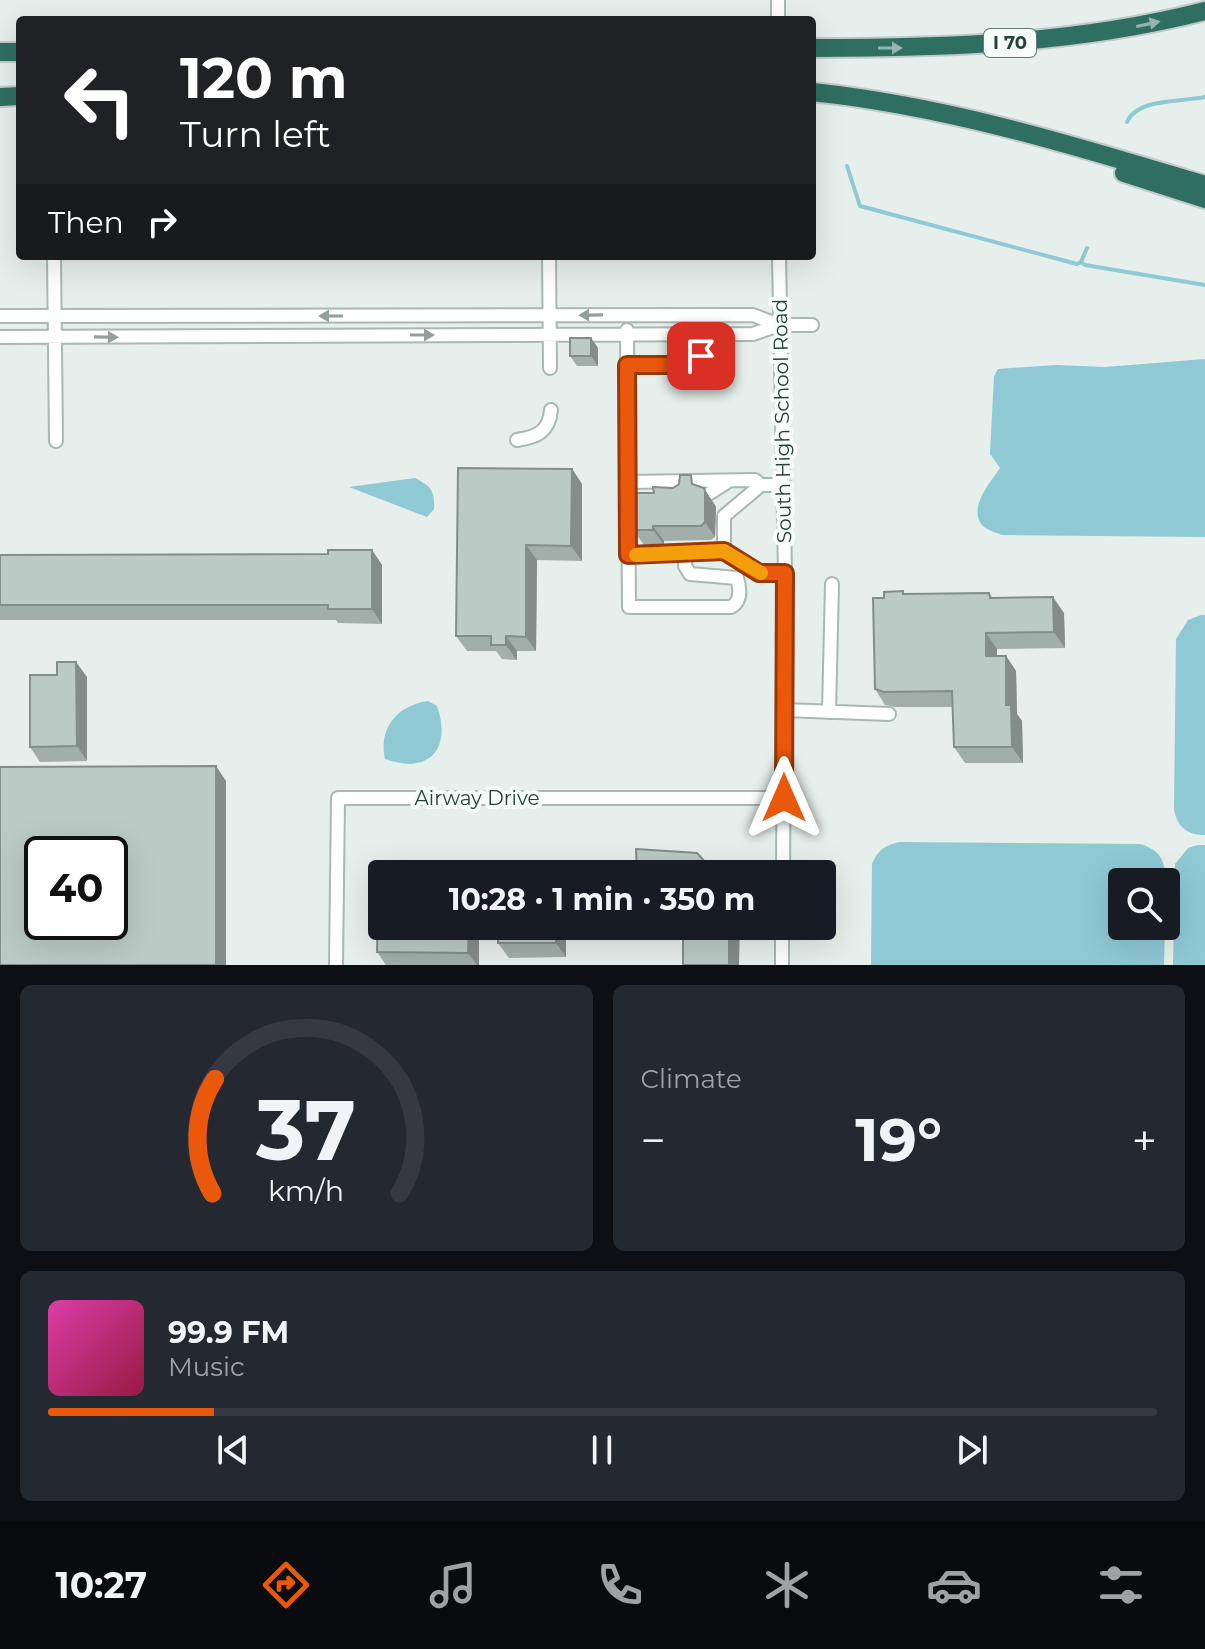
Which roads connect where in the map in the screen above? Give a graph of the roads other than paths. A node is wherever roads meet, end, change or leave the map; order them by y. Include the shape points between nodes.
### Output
1 (1205, 11) edge
2 (816, 48) edge
3 (816, 93) edge
4 (928, 110) junction
5 (1205, 185) edge
6 (1205, 199) edge
7 (54, 260) edge
8 (549, 260) edge
9 (779, 260) edge
10 (549, 315) junction
11 (627, 315) junction
12 (0, 316) edge
13 (54, 316) junction
14 (779, 325) junction
15 (812, 325) dead end
16 (712, 334) junction
17 (550, 335) junction
18 (627, 335) junction
19 (54, 336) junction
20 (0, 337) edge
21 (627, 365) junction
22 (550, 368) dead end
23 (551, 410) dead end
24 (517, 440) dead end
25 (56, 441) dead end
26 (658, 481) junction
27 (729, 481) junction
28 (628, 482) junction
29 (761, 485) junction
30 (785, 485) junction
31 (710, 493) dead end
32 (682, 494) edge
33 (724, 551) junction
34 (685, 552) junction
35 (628, 555) junction
36 (785, 573) junction
37 (832, 584) dead end
38 (784, 710) junction
39 (829, 712) junction
40 (889, 714) dead end
41 (784, 798) junction
42 (783, 860) edge
43 (782, 940) edge
44 (336, 965) edge
45 (782, 965) edge

2 -> 1 highway, I 70 via 1035,42
3 - 4 highway
4 - 5 highway via 1035,134
4 - 6 highway
7 - 13 street
8 - 10 street
9 - 14 street, South High School Road
11 -> 10 street
10 -> 13 street
10 - 17 street
11 - 14 street via 753,315
11 - 18 street
12 - 13 street
13 - 19 street
14 - 15 street
14 - 16 street via 753,334
14 - 30 street, South High School Road
16 - 18 street
16 - 21 street via 701,356 688,365
17 - 18 street
19 -> 17 street
17 - 22 street
18 - 21 street
19 - 20 street
19 - 25 street
21 - 28 street
23 - 24 street via 540,434
26 - 27 street
26 - 28 street
26 - 32 street
27 - 29 street via 755,480
27 - 31 street
28 - 35 street
29 - 30 street
29 - 33 street via 724,516
30 - 36 street, South High School Road
33 - 34 street
33 - 36 street via 759,573
34 - 35 street
34 - 35 street via 690,574 737,578 739,599 731,607 629,607
36 - 38 street, South High School Road
37 - 39 street
38 - 39 street
38 - 41 street, South High School Road
39 - 40 street
41 - 42 street, South High School Road
41 - 44 street, Airway Drive via 338,798
43 - 45 street

